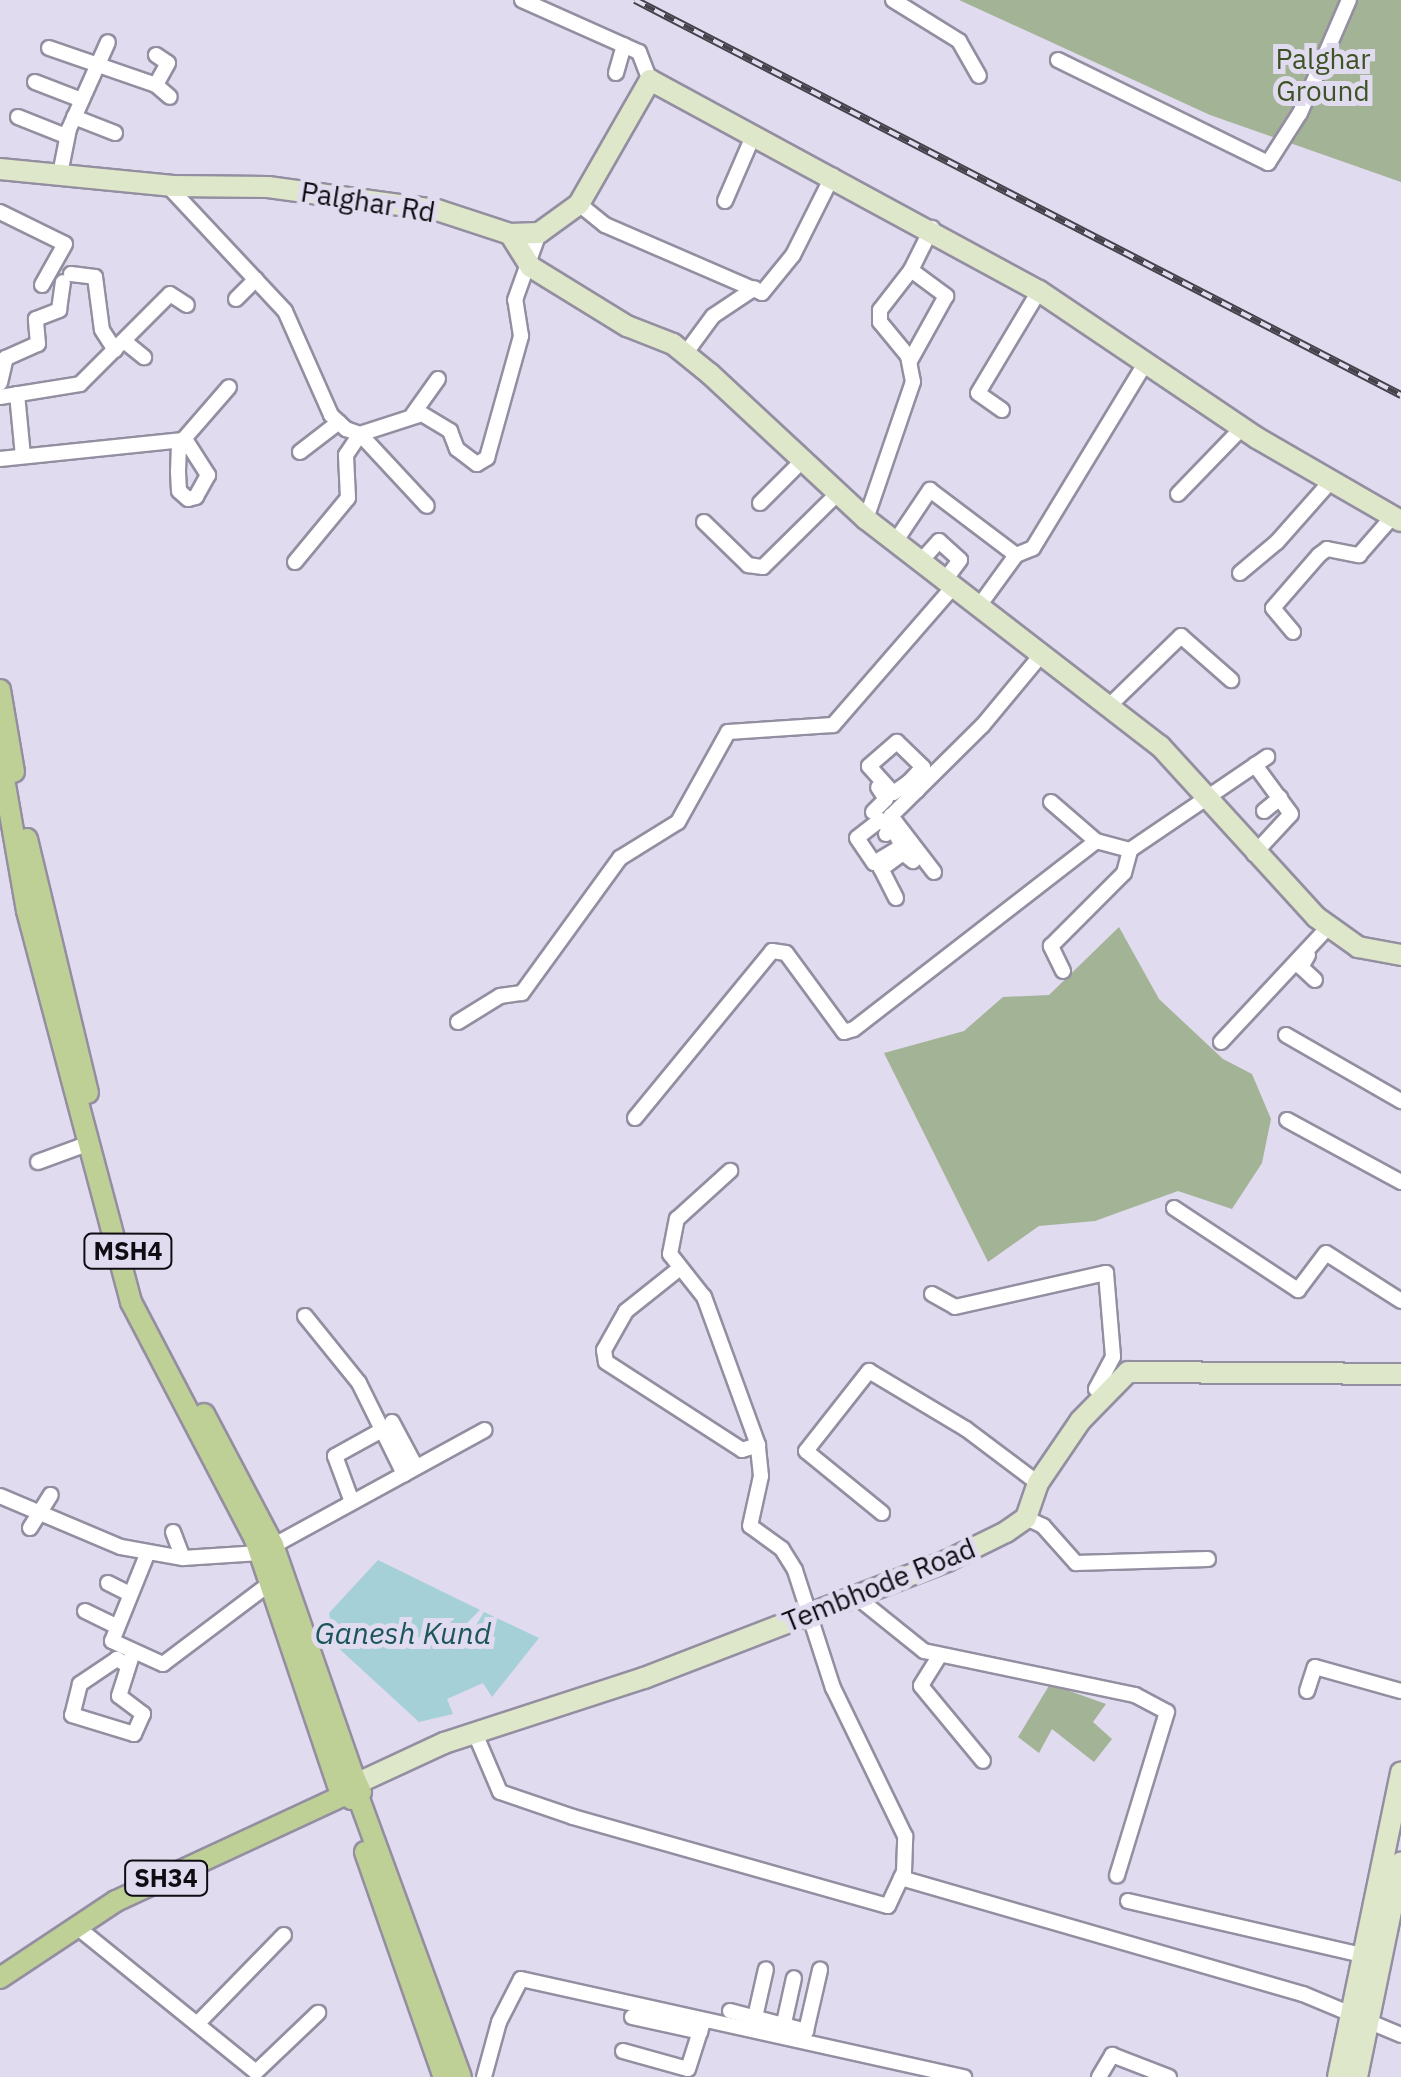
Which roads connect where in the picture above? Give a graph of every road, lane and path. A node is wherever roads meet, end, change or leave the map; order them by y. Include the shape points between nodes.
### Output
1 (522, 0) edge
2 (893, 0) edge
3 (1349, 0) edge
4 (108, 42) dead end
5 (624, 45) junction
6 (49, 48) dead end
7 (156, 55) dead end
8 (1058, 60) dead end
9 (99, 62) junction
10 (616, 73) dead end
11 (979, 76) dead end
12 (650, 80) junction
13 (35, 82) dead end
14 (156, 85) junction
15 (170, 97) dead end
16 (82, 100) junction
17 (74, 117) junction
18 (18, 118) dead end
19 (115, 133) dead end
20 (754, 134) junction
21 (66, 136) junction
22 (0, 169) edge
23 (60, 174) junction
24 (834, 176) junction
25 (168, 186) junction
26 (724, 200) dead end
27 (578, 204) junction
28 (0, 212) edge
29 (932, 228) junction
30 (510, 234) junction
31 (539, 234) junction
32 (523, 265) junction
33 (910, 270) junction
34 (256, 278) junction
35 (42, 285) dead end
36 (754, 288) junction
37 (1039, 291) junction
38 (236, 298) dead end
39 (187, 305) dead end
40 (119, 346) junction
41 (685, 354) junction
42 (144, 357) dead end
43 (910, 360) junction
44 (1146, 362) junction
45 (438, 379) dead end
46 (0, 383) edge
47 (230, 387) dead end
48 (17, 394) junction
49 (0, 397) edge
50 (1002, 410) dead end
51 (413, 414) junction
52 (339, 422) junction
53 (1243, 426) junction
54 (360, 434) junction
55 (300, 452) dead end
56 (24, 456) junction
57 (0, 459) edge
58 (802, 460) junction
59 (1331, 480) junction
60 (837, 494) junction
61 (1178, 494) dead end
62 (760, 503) dead end
63 (427, 506) dead end
64 (1397, 518) edge
65 (866, 519) junction
66 (704, 522) dead end
67 (895, 542) junction
68 (1012, 553) junction
69 (295, 562) dead end
70 (1240, 573) dead end
71 (949, 583) junction
72 (984, 584) dead end
73 (979, 606) junction
74 (1294, 632) dead end
75 (1042, 654) junction
76 (1232, 680) dead end
77 (0, 690) edge
78 (1108, 708) junction
79 (0, 756) edge
80 (868, 778) dead end
81 (1210, 798) junction
82 (1280, 798) junction
83 (1051, 802) dead end
84 (1264, 811) dead end
85 (873, 812) junction
86 (860, 825) dead end
87 (892, 826) junction
88 (1096, 840) junction
89 (1130, 850) junction
90 (1254, 854) junction
91 (917, 858) junction
92 (929, 874) dead end
93 (896, 898) dead end
94 (1330, 928) junction
95 (1401, 954) edge
96 (1063, 971) dead end
97 (1316, 980) dead end
98 (55, 987) junction
99 (458, 1022) dead end
100 (1286, 1034) dead end
101 (1220, 1042) dead end
102 (1401, 1101) edge
103 (85, 1106) junction
104 (635, 1118) dead end
105 (1287, 1120) dead end
106 (88, 1144) junction
107 (38, 1162) dead end
108 (730, 1171) dead end
109 (1401, 1182) edge
110 (1174, 1208) dead end
111 (680, 1268) junction
112 (932, 1294) dead end
113 (1401, 1302) edge
114 (305, 1316) dead end
115 (1401, 1374) edge
116 (1102, 1395) junction
117 (387, 1426) junction
118 (485, 1430) dead end
119 (758, 1445) junction
120 (410, 1470) junction
121 (1038, 1483) junction
122 (51, 1495) dead end
123 (0, 1496) edge
124 (352, 1502) junction
125 (882, 1513) dead end
126 (1026, 1518) junction
127 (35, 1522) junction
128 (173, 1532) dead end
129 (266, 1549) junction
130 (148, 1552) junction
131 (182, 1558) junction
132 (1208, 1559) dead end
133 (272, 1582) junction
134 (108, 1583) dead end
135 (130, 1594) junction
136 (852, 1594) junction
137 (85, 1611) dead end
138 (806, 1613) junction
139 (116, 1626) junction
140 (940, 1656) junction
141 (130, 1659) junction
142 (1401, 1690) edge
143 (1307, 1691) dead end
144 (474, 1731) junction
145 (983, 1761) dead end
146 (1401, 1772) edge
147 (350, 1789) junction
148 (1395, 1856) edge
149 (1117, 1876) dead end
150 (902, 1878) junction
151 (1128, 1902) dead end
152 (77, 1927) junction
153 (284, 1935) dead end
154 (1361, 1954) junction
155 (766, 1969) dead end
156 (820, 1970) dead end
157 (0, 1978) edge
158 (794, 1978) dead end
159 (730, 2010) dead end
160 (318, 2013) dead end
161 (1360, 2015) junction
162 (632, 2017) dead end
163 (665, 2019) junction
164 (198, 2023) junction
165 (753, 2026) junction
166 (701, 2027) junction
167 (781, 2032) junction
168 (1401, 2034) edge
169 (623, 2051) dead end
170 (444, 2077) edge
171 (460, 2077) edge
172 (484, 2077) edge
173 (964, 2077) edge
174 (1099, 2077) edge
175 (1169, 2077) edge
176 (1338, 2077) edge
177 (1357, 2077) edge

1 - 5 street
2 - 11 street via 959,41
3 - 8 street via 1300,113 1268,164
4 - 9 street
5 - 10 street
5 - 12 street via 644,55
6 - 9 street
7 - 14 street via 168,62
9 - 14 street
9 - 16 street
12 - 20 street
12 - 27 street
13 - 16 street
14 - 15 street
16 - 17 street
17 - 19 street
17 - 21 street
18 - 21 street
20 - 24 street
20 - 26 street
21 - 23 street
22 - 23 street, Palghar Rd
23 - 25 street, Palghar Rd
24 - 29 street
24 - 36 street via 770,290
25 - 30 street, Palghar Rd via 268,186 437,210
25 - 34 street
27 - 31 street
27 - 36 street via 604,225
28 - 35 street via 65,244
29 - 33 street
29 - 37 street
30 - 31 street, Palghar Rd
30 - 32 street
31 - 32 street
32 - 41 street
32 - 51 street via 514,300 521,336 483,464 456,448 443,424
33 - 43 street via 880,310 880,322
33 - 43 street via 946,296 924,346
34 - 38 street
34 - 52 street via 285,312
36 - 41 street via 713,316
37 - 44 street
37 - 50 street via 978,393
39 - 40 street via 170,294
40 - 42 street
40 - 46 street via 102,330 96,277 67,278 59,310 36,319 38,344 6,358
40 - 48 street via 80,384
41 - 58 street
43 - 65 street via 910,402
44 - 53 street
44 - 68 street via 1033,548
45 - 51 street
47 - 56 street via 185,442
48 - 49 street
48 - 56 street
51 - 54 street
52 - 54 street
52 - 55 street
53 - 59 street
53 - 61 street
54 - 63 street
54 - 69 street via 346,455 348,498
56 - 57 street
58 - 60 street
58 - 62 street
59 - 64 street
59 - 70 street
60 - 65 street
60 - 66 street via 763,567 748,565
64 - 74 street via 1359,555 1327,549 1319,555 1274,608
65 - 67 street
67 - 68 street via 930,490
67 - 71 street
68 - 72 street
68 - 73 street
71 - 73 street
71 - 99 street via 833,725 728,732 678,822 620,858 522,994 500,996
73 - 75 street
75 - 78 street
75 - 87 street via 913,786
76 - 78 street via 1181,636
77 - 98 main road, MSH4
78 - 81 street via 1160,746
79 - 98 main road, MSH4
80 - 85 street via 886,794
81 - 82 street via 1261,761
81 - 89 street
81 - 90 street
82 - 84 street
82 - 90 street via 1289,818
83 - 88 street
85 - 86 street
85 - 87 street
87 - 91 street
88 - 89 street
88 - 104 street via 854,1029 844,1032 786,953 772,951
89 - 96 street via 1124,873 1051,946
90 - 94 street
91 - 92 street
91 - 93 street via 903,853 881,869
94 - 95 street via 1358,947
94 - 97 street via 1301,964
94 - 101 street
98 - 103 main road, MSH4
100 - 102 street
103 - 106 main road, MSH4
103 - 129 main road, MSH4 via 150,1318 241,1476
105 - 109 street
106 - 107 street
106 - 129 main road, MSH4 via 146,1338
108 - 111 street via 677,1219 670,1254
110 - 113 street via 1298,1290 1326,1252
111 - 119 street via 715,1322
111 - 119 street via 626,1311 604,1350 606,1362 742,1450
112 - 116 street via 956,1307 1106,1272 1113,1357 1096,1390
114 - 117 street
115 - 116 street via 1170,1368 1128,1372
116 - 121 street
117 - 120 street
117 - 124 street via 335,1456
118 - 120 street
119 - 138 street via 760,1476 750,1526 782,1548
120 - 124 street
121 - 125 street via 966,1429 869,1371 806,1451
121 - 126 street
122 - 127 street
123 - 127 street
124 - 129 street
126 - 132 street via 1043,1526 1076,1563
126 - 136 street, Tembhode Road via 947,1561
127 - 130 street
128 - 131 street
129 - 131 street
129 - 133 main road, MSH4
129 - 147 main road, MSH4
130 - 131 street
130 - 135 street
133 - 141 street via 216,1619 169,1664
133 - 147 main road, MSH4
134 - 135 street
135 - 139 street
136 - 138 street, Tembhode Road
136 - 140 street via 903,1638
137 - 139 street
138 - 144 street, Tembhode Road via 644,1678
138 - 150 street via 833,1688 904,1836
139 - 141 street via 112,1641
140 - 145 street via 921,1686
140 - 149 street via 1135,1695 1166,1712
141 - 141 street via 119,1696 144,1718 134,1734 75,1718 78,1686 118,1659
142 - 143 street via 1316,1667
144 - 147 street, Tembhode Road
144 - 150 street via 500,1792 537,1805 888,1906
146 - 148 street
147 - 152 main road, SH34 via 116,1901
147 - 170 main road, MSH4
147 - 171 main road, MSH4
148 - 154 street
148 - 161 street
150 - 161 street
151 - 154 street
152 - 157 main road, SH34
152 - 164 street
153 - 164 street
154 - 161 street
155 - 165 street
156 - 167 street via 808,2029
158 - 167 street
159 - 165 street
160 - 164 street via 256,2072
161 - 168 street
161 - 176 street
161 - 177 street
162 - 163 street
163 - 166 street
163 - 172 street via 521,1979 499,2022
165 - 166 street
165 - 167 street
166 - 169 street via 688,2069
167 - 173 street
174 - 175 street via 1112,2055

